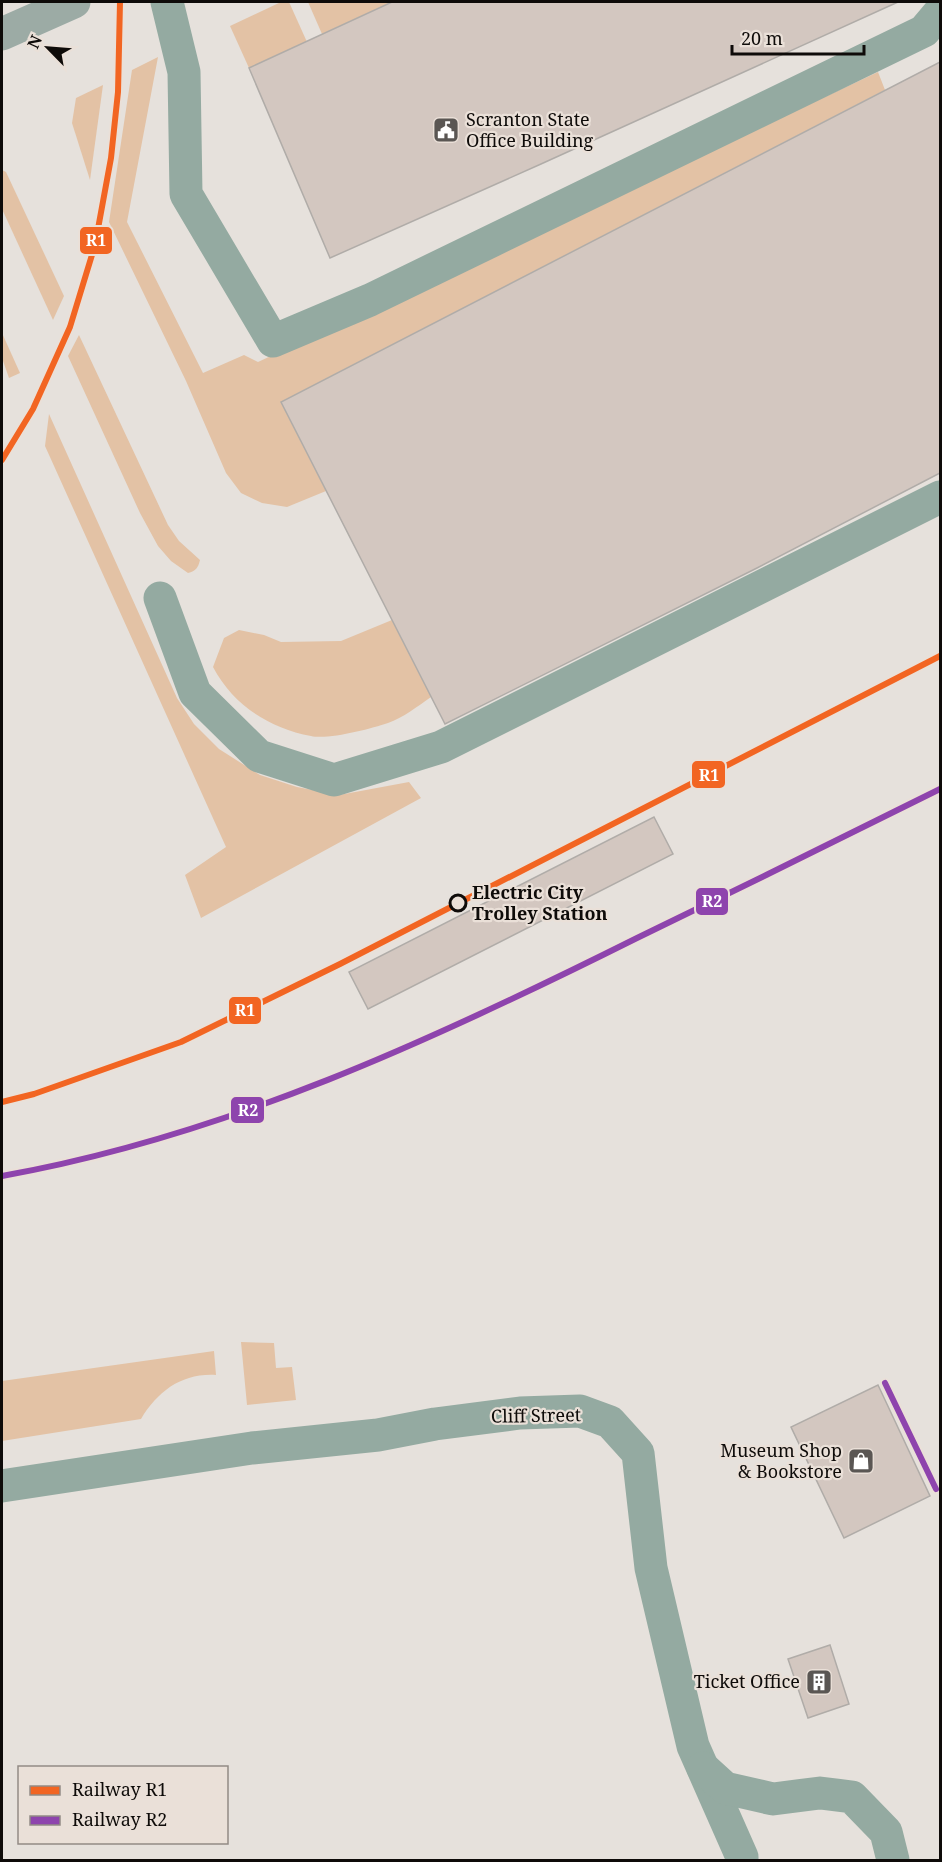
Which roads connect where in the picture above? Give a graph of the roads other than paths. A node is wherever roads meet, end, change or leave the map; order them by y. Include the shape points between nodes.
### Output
1 (74, 2) edge
2 (167, 2) edge
3 (940, 12) edge
4 (2, 34) edge
5 (940, 496) edge
6 (160, 598) dead end
7 (2, 1486) edge
8 (703, 1768) junction
9 (742, 1860) edge
10 (893, 1860) edge

1 - 4 main road
2 - 3 lane via 184,72 186,194 273,341 370,300 924,31
5 - 6 lane via 441,747 334,780 259,756 195,693
7 - 8 lane, Cliff Street via 520,1413 580,1411 610,1422 638,1453 651,1568 693,1746
8 - 9 lane, Cliff Street
8 - 10 lane via 725,1788 773,1799 820,1793 852,1797 886,1832

